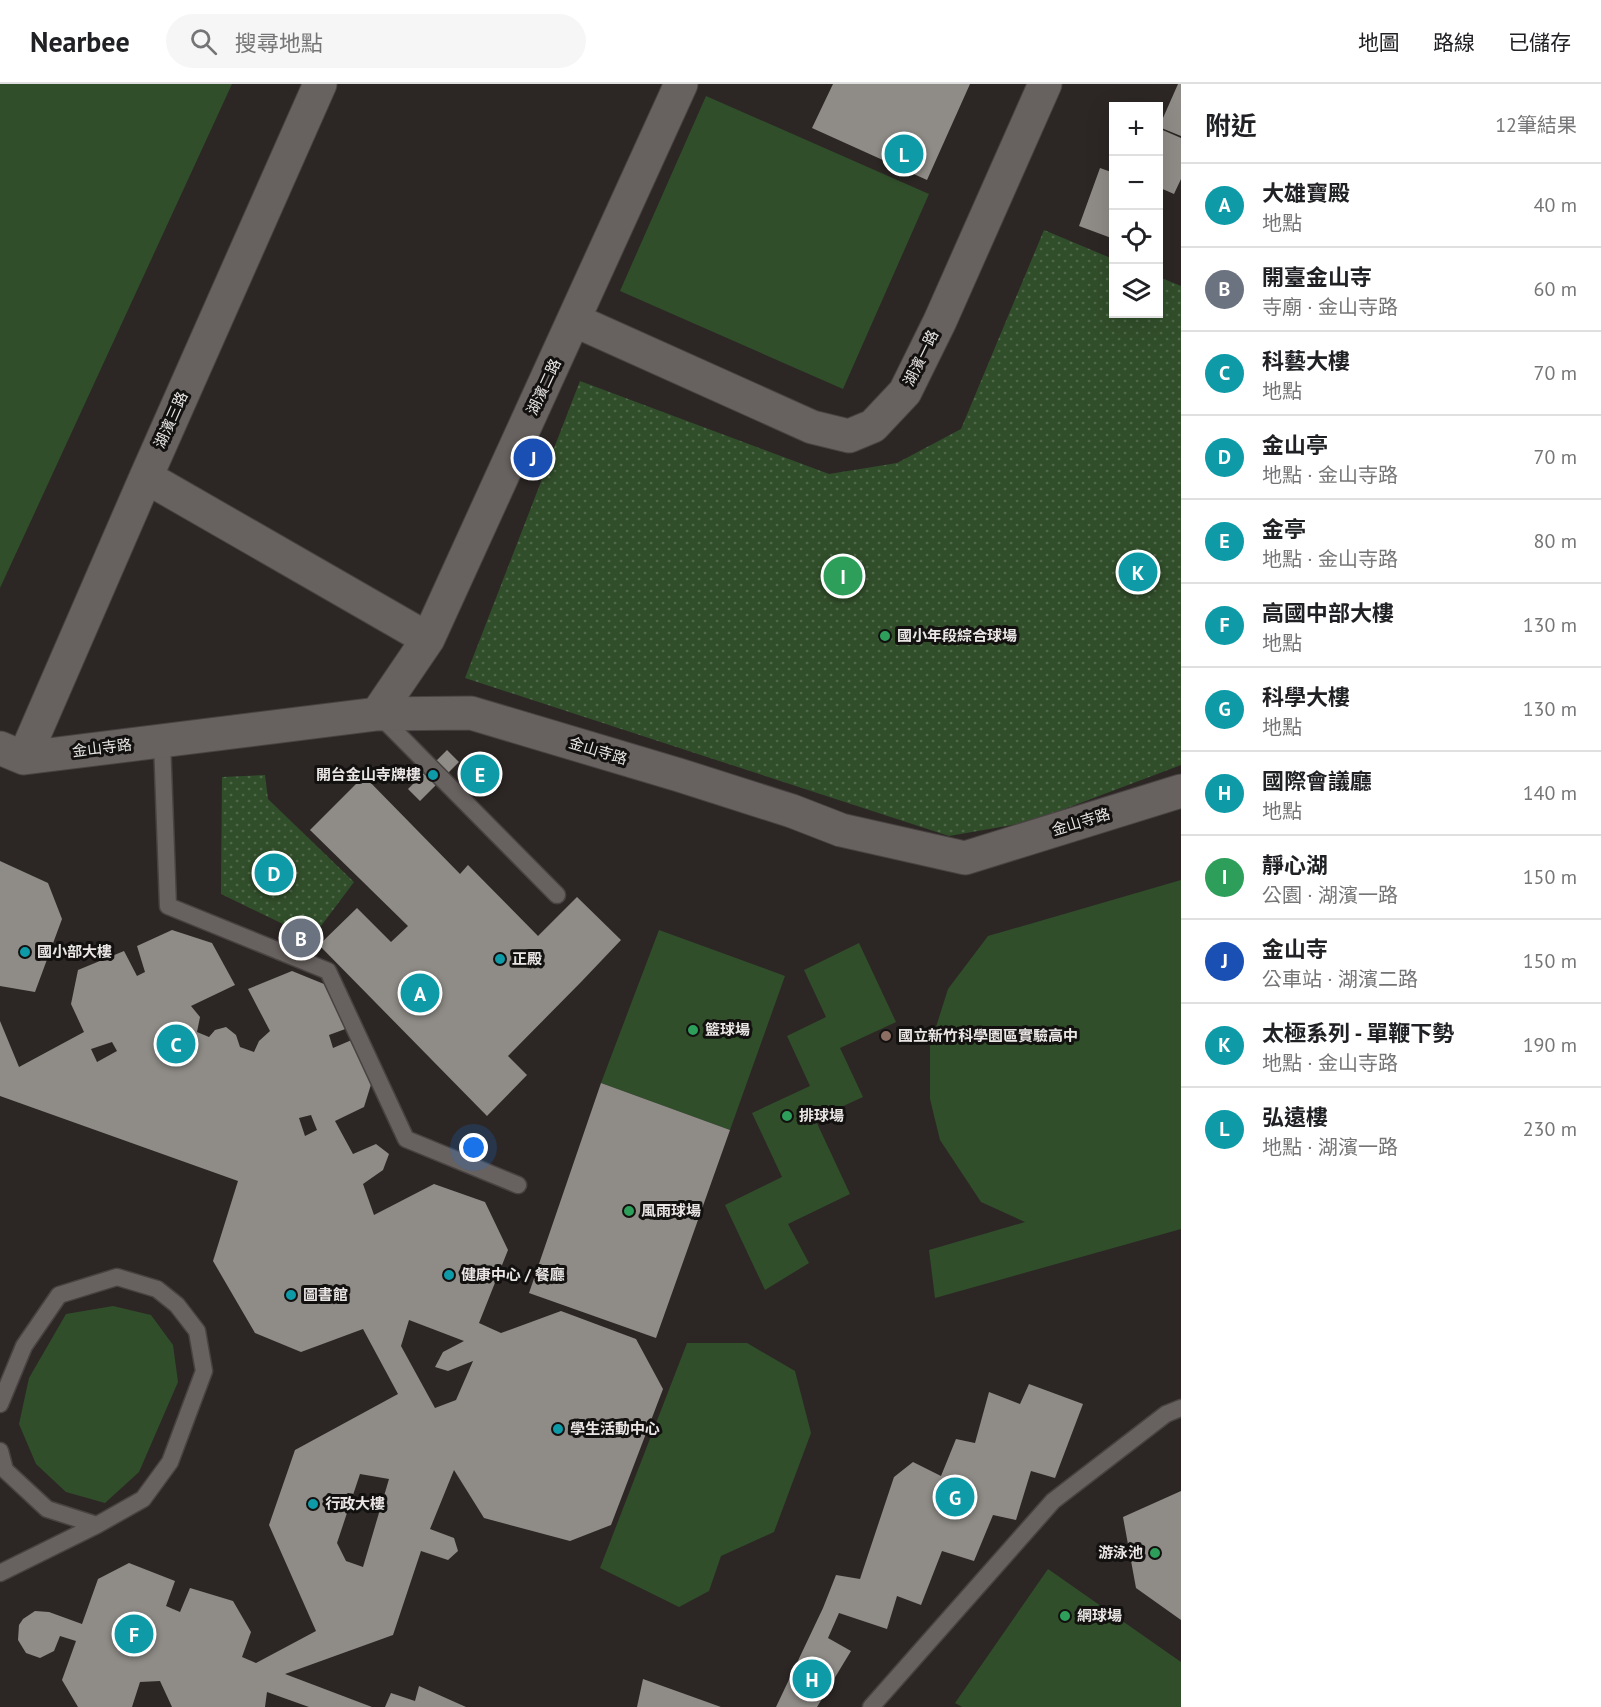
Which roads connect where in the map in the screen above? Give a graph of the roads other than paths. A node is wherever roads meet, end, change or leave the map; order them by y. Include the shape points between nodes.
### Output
1 (320, 84) edge
2 (681, 84) edge
3 (1045, 84) edge
4 (574, 320) junction
5 (146, 477) junction
6 (428, 639) junction
7 (377, 714) junction
8 (162, 741) junction
9 (12, 753) edge
10 (1181, 791) edge
11 (557, 895) dead end
12 (518, 1185) dead end
13 (0, 1404) edge
14 (1181, 1408) edge
15 (0, 1451) edge
16 (97, 1525) junction
17 (0, 1573) edge
18 (871, 1707) edge

1 - 5 street, 湖濱三路
2 - 4 street, 湖濱二路
3 - 4 street, 湖濱一路 via 905,392 873,426 849,436 812,427
4 - 6 street, 湖濱二路
5 - 6 street
5 - 9 street, 湖濱三路
6 - 7 street, 湖濱二路
7 - 8 street, 金山寺路
7 - 10 street, 金山寺路 via 471,713 679,775 841,830 965,858
7 - 11 lane
8 - 9 street, 金山寺路
8 - 12 lane via 168,906 328,971 406,1139
13 - 16 lane via 24,1346 59,1295 117,1277 157,1289 177,1305 197,1331 204,1371 170,1462 143,1499
14 - 18 lane via 1166,1414 1053,1501
15 - 16 lane via 5,1470 47,1509
16 - 17 lane

